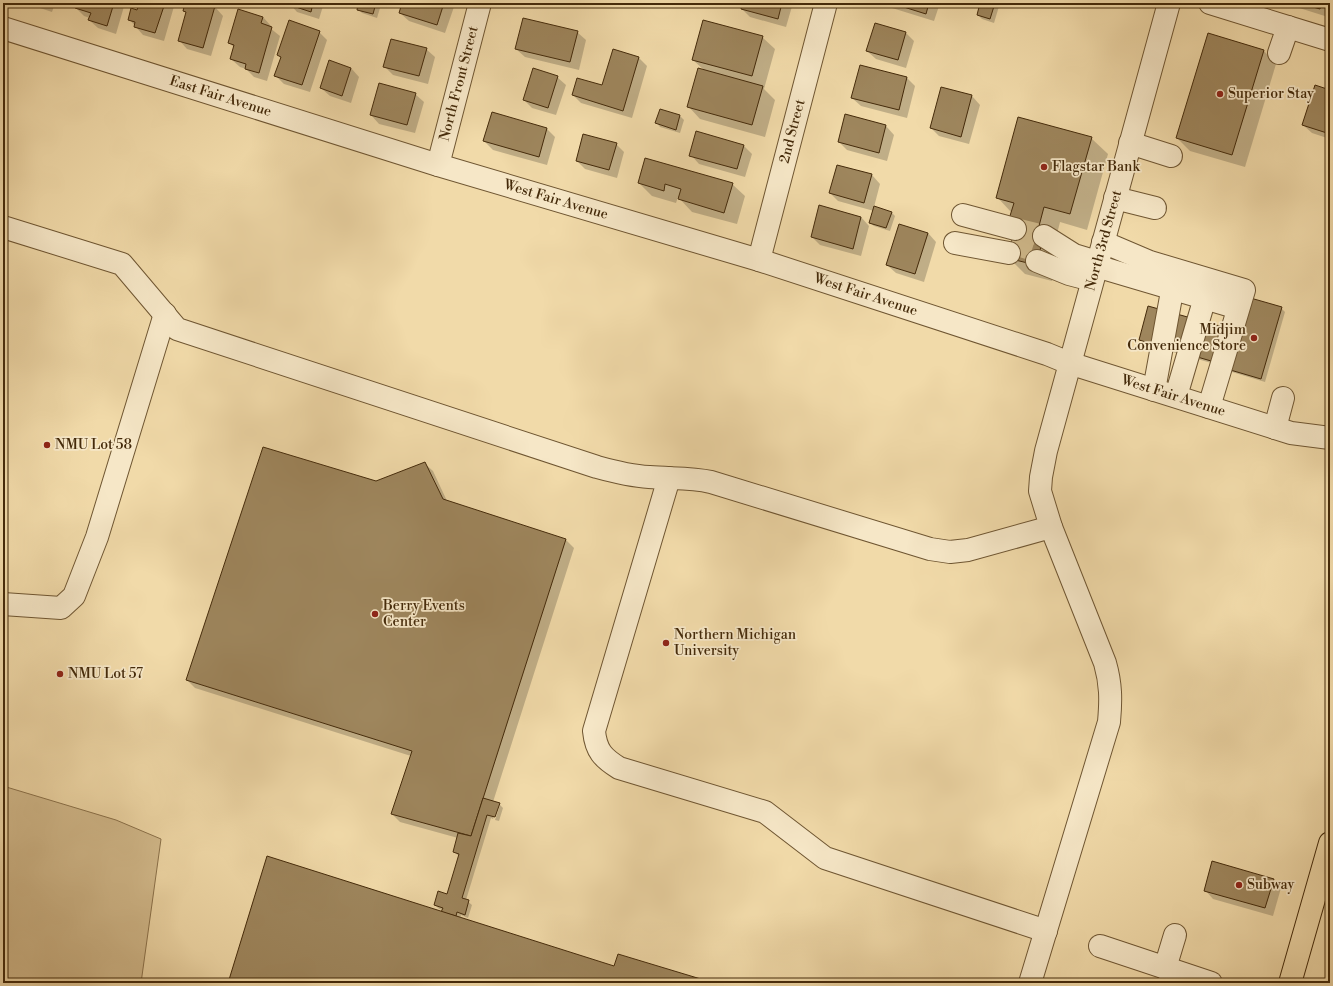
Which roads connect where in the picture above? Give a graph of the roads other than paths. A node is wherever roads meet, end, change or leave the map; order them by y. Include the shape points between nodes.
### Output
1 (480, 3) edge
2 (826, 3) edge
3 (1169, 3) edge
4 (1210, 3) edge
5 (1288, 27) junction
6 (3, 28) edge
7 (1330, 40) edge
8 (1280, 53) dead end
9 (1130, 143) junction
10 (1171, 156) dead end
11 (438, 165) junction
12 (1115, 198) junction
13 (1155, 208) dead end
14 (3, 226) edge
15 (1012, 241) joint
16 (759, 260) junction
17 (1097, 262) junction
18 (1175, 279) junction
19 (1208, 289) junction
20 (165, 314) junction
21 (1069, 363) junction
22 (1154, 390) junction
23 (1176, 396) junction
24 (1283, 398) dead end
25 (1209, 407) junction
26 (1283, 430) junction
27 (1330, 438) edge
28 (1330, 454) edge
29 (669, 478) junction
30 (1051, 527) junction
31 (3, 604) edge
32 (1330, 843) edge
33 (1046, 931) junction
34 (1175, 935) dead end
35 (1100, 946) dead end
36 (1166, 968) junction
37 (1030, 983) edge
38 (1211, 983) edge
39 (1290, 983) edge

1 - 11 street, North Front Street
2 - 16 street, 2nd Street
3 - 9 street, North 3rd Street
4 - 5 street
5 - 7 street
5 - 8 street
6 - 11 street, East Fair Avenue
9 - 10 street
9 - 12 street, North 3rd Street
11 - 16 street, West Fair Avenue
12 - 13 street
12 - 17 street, North 3rd Street
14 - 20 street via 122,264
15 - 15 street via 959,229
16 - 21 street, West Fair Avenue
17 - 17 street via 1069,274 1040,250 1074,255
17 - 18 street via 1150,262
17 - 21 street, North 3rd Street
18 - 19 street
18 - 22 street
19 - 23 street
19 - 25 street via 1244,290
20 - 29 street via 177,329 597,467 628,475
20 - 31 street via 97,538 74,596 61,608
21 - 22 street, West Fair Avenue
21 - 30 street, North 3rd Street via 1041,476 1040,491
22 - 23 street, West Fair Avenue
23 - 25 street, West Fair Avenue
24 - 26 street
25 - 26 street, West Fair Avenue
26 - 27 street, West Fair Avenue
26 - 28 street, West Fair Avenue
29 - 30 street via 694,478 711,482 930,549 950,552 968,550
29 - 33 street via 594,731 595,743 601,754 619,768 764,812 826,858
30 - 33 street, North 3rd Street via 1105,663 1110,680 1111,700 1109,722
32 - 39 main road
33 - 37 street, North 3rd Street
34 - 36 street
35 - 36 street
36 - 38 street

